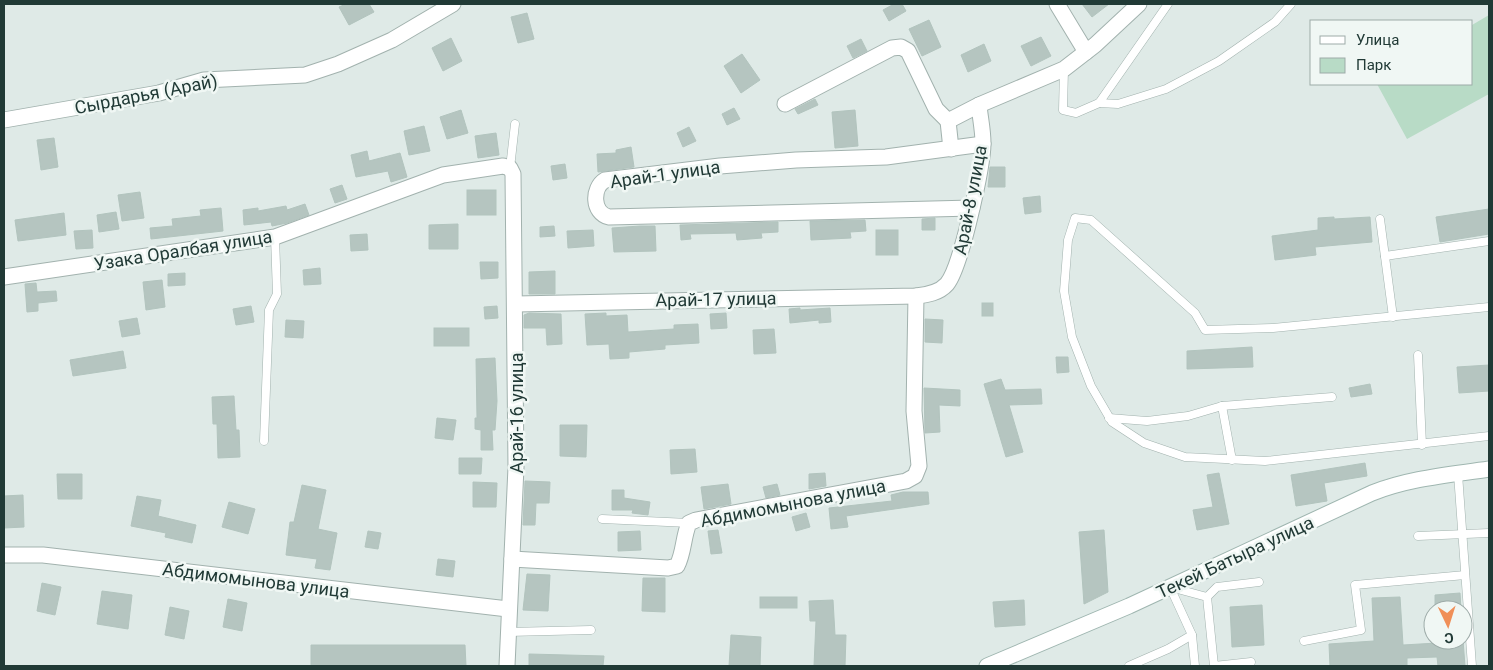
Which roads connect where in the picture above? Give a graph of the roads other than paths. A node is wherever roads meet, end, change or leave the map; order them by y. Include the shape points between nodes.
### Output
1 (452, 4) edge
2 (1057, 4) edge
3 (1139, 4) edge
4 (1168, 4) edge
5 (1291, 4) edge
6 (1086, 52) junction
7 (1064, 69) junction
8 (1099, 103) junction
9 (785, 104) dead end
10 (979, 105) junction
11 (4, 120) edge
12 (948, 121) junction
13 (515, 124) dead end
14 (983, 144) junction
15 (951, 149) junction
16 (506, 167) junction
17 (972, 208) junction
18 (1380, 219) dead end
19 (274, 237) junction
20 (1489, 241) edge
21 (1385, 256) junction
22 (4, 278) edge
23 (916, 296) junction
24 (516, 304) junction
25 (1489, 307) edge
26 (1393, 317) junction
27 (1418, 354) dead end
28 (1332, 398) dead end
29 (1222, 406) junction
30 (1109, 418) junction
31 (1489, 436) edge
32 (264, 441) dead end
33 (1422, 444) junction
34 (1232, 460) junction
35 (1489, 469) edge
36 (1458, 474) junction
37 (602, 519) dead end
38 (690, 523) junction
39 (1489, 533) edge
40 (1418, 536) dead end
41 (1462, 536) junction
42 (4, 555) edge
43 (512, 558) junction
44 (1465, 575) junction
45 (1259, 582) dead end
46 (1170, 587) junction
47 (1207, 598) junction
48 (508, 609) junction
49 (591, 630) dead end
50 (508, 632) junction
51 (1192, 635) junction
52 (1304, 641) dead end
53 (1251, 662) dead end
54 (507, 666) edge
55 (987, 666) edge
56 (1128, 666) edge
57 (1194, 666) edge
58 (1472, 666) edge

1 - 11 street, Сырдарья (Арай) via 392,40 306,75 204,80 159,93
2 - 6 street
3 - 6 street
4 - 8 lane
5 - 8 lane via 1275,22 1227,55 1166,89 1118,104
6 - 7 street
7 - 8 lane via 1063,110 1076,113
7 - 10 street
9 - 12 street via 892,48 901,47 908,51 936,109
10 - 12 street
10 - 14 street, Арай-8 улица
12 - 15 street
13 - 16 lane
14 - 15 street, Арай-1 улица
14 - 17 street, Арай-8 улица
15 - 17 street, Арай-1 улица via 886,157 720,166 605,180 600,183 595,196 599,211 608,217
16 - 19 street, Узака Оралбая улица via 443,175
16 - 24 street, Арай-16 улица via 513,174
17 - 23 street, Арай-8 улица via 956,269 947,284 931,294
18 - 21 lane
19 - 22 street, Узака Оралбая улица
19 - 32 lane via 277,294 269,310
20 - 21 lane
21 - 26 lane
23 - 24 street, Арай-17 улица
23 - 38 street, Абдимомынова улица via 914,411 919,466 915,476 906,481
24 - 43 street, Арай-16 улица via 516,467
25 - 26 lane
26 - 30 lane via 1273,328 1205,330 1195,313 1091,220 1075,218 1068,240 1064,291 1072,337 1091,386
27 - 33 lane
28 - 29 lane
29 - 30 lane via 1188,416 1147,421
29 - 34 lane
30 - 34 lane via 1152,446 1185,457
31 - 33 lane
33 - 34 lane via 1265,462
35 - 36 street, Текей Батыра улица
36 - 41 lane
36 - 46 street, Текей Батыра улица via 1396,484 1372,493
37 - 38 lane
38 - 43 street, Абдимомынова улица via 681,559 677,566 668,568
39 - 41 lane
40 - 41 lane
41 - 44 lane
42 - 48 street, Абдимомынова улица via 43,555
43 - 48 street, Арай-16 улица
44 - 52 lane via 1355,585 1361,630
44 - 58 lane
45 - 47 lane via 1217,587
46 - 47 lane
46 - 51 lane
46 - 55 street, Текей Батыра улица
47 - 53 lane via 1214,666
48 - 50 street, Арай-16 улица
49 - 50 lane
50 - 54 street, Арай-16 улица
51 - 56 lane
51 - 57 lane

